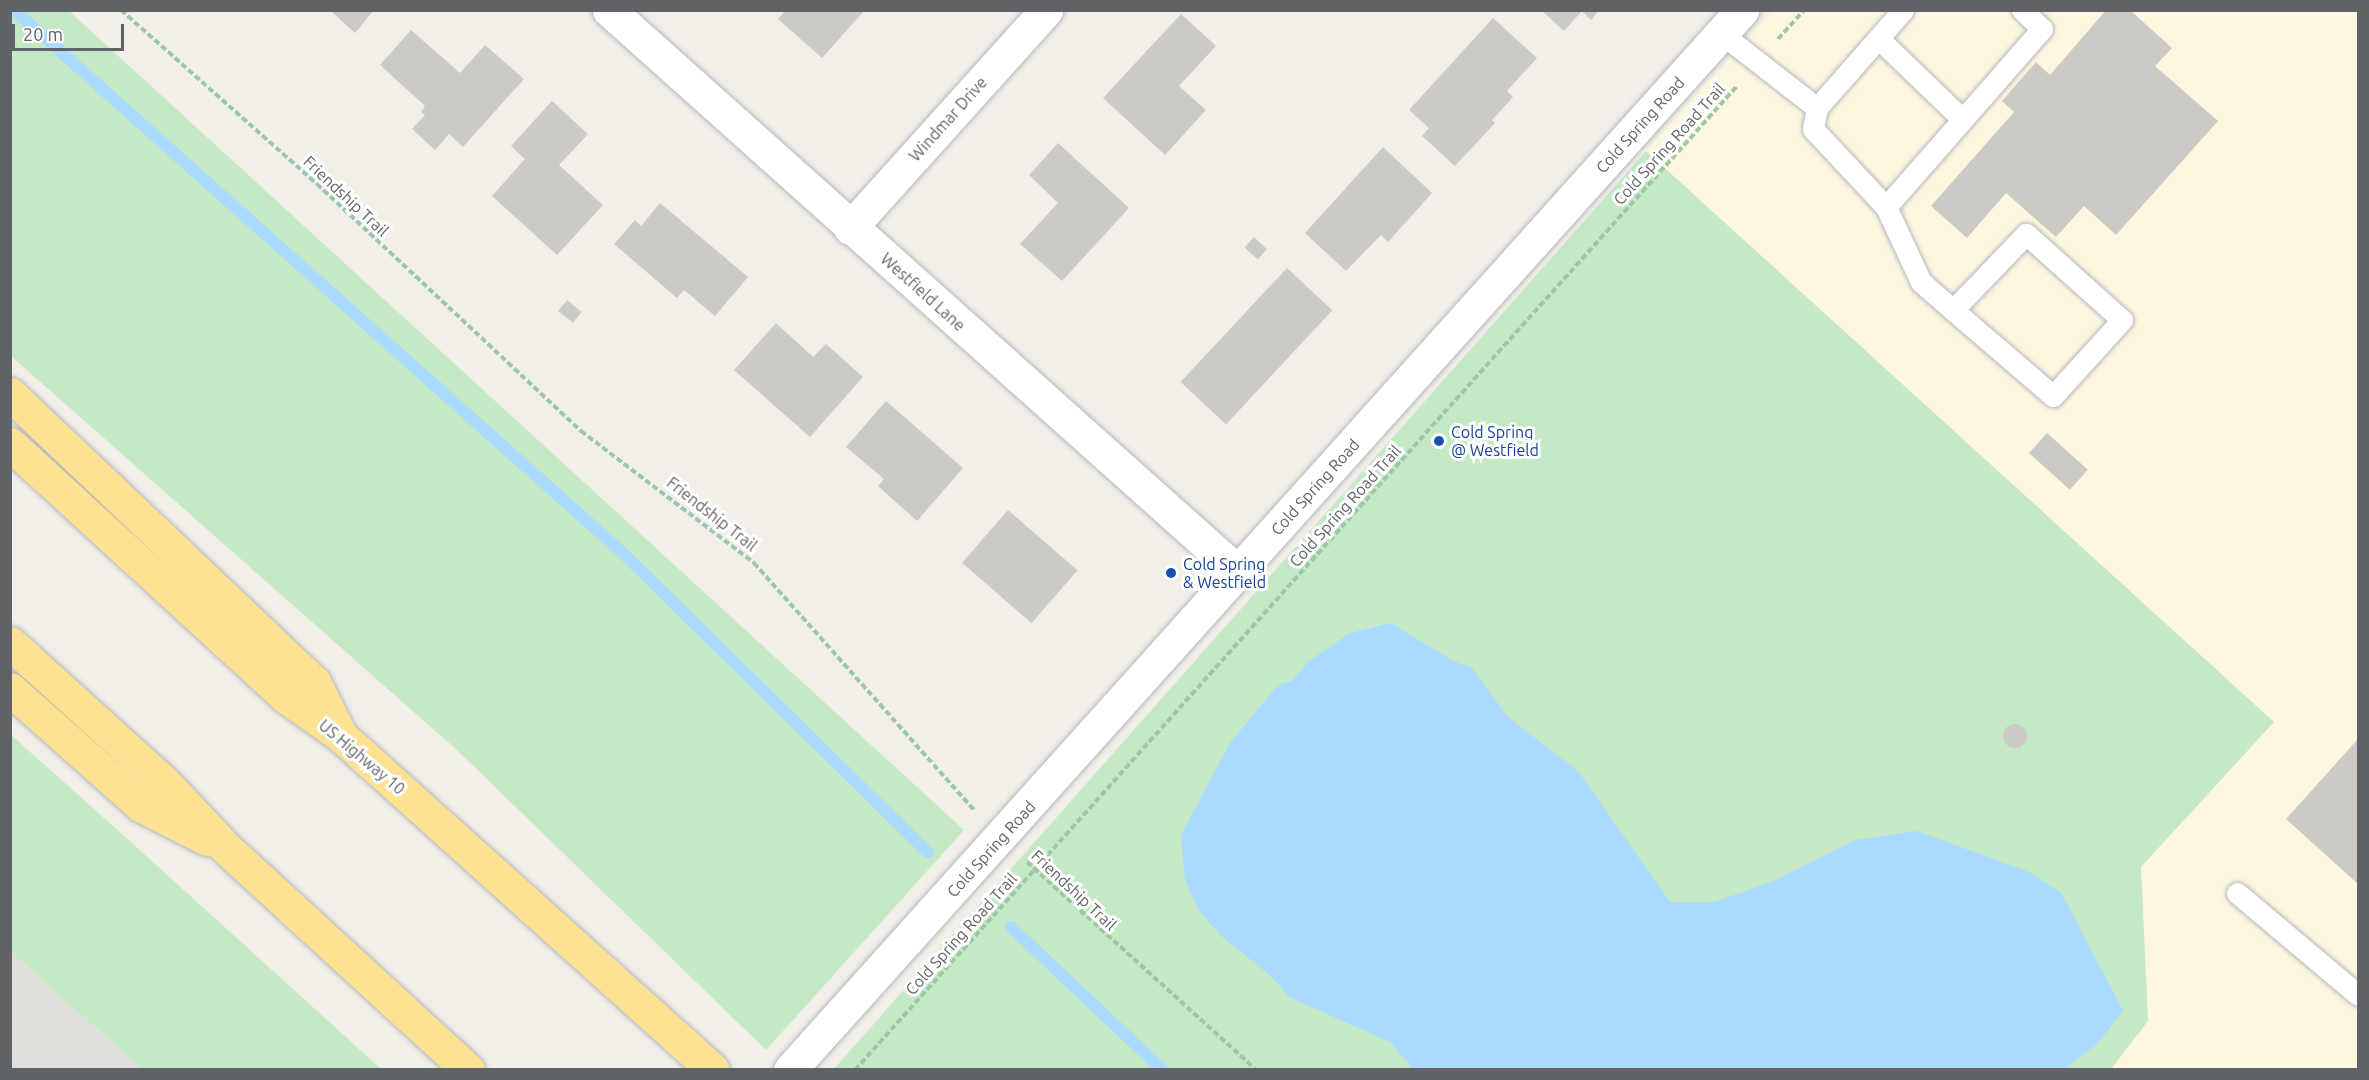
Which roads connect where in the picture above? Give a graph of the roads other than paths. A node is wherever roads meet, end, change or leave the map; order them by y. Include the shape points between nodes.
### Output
1 (609, 10) edge
2 (1046, 10) edge
3 (1903, 10) edge
4 (2022, 10) edge
5 (1732, 22) edge
6 (1879, 39) junction
7 (1817, 108) junction
8 (1962, 119) junction
9 (1886, 207) junction
10 (850, 228) junction
11 (1953, 310) junction
12 (10, 394) edge
13 (10, 444) edge
14 (1239, 573) junction
15 (10, 643) edge
16 (10, 688) edge
17 (340, 735) junction
18 (227, 849) junction
19 (2237, 893) dead end
20 (2358, 995) edge
21 (468, 1070) edge
22 (713, 1070) edge
23 (790, 1070) edge

1 - 10 street, Westfield Lane
2 - 10 street, Windmar Drive
3 - 6 lane
4 - 8 lane via 2042,29
5 - 7 lane via 1757,63
5 - 14 street, Cold Spring Road
6 - 7 lane
6 - 8 lane
7 - 9 lane via 1813,129
8 - 9 lane
9 - 11 lane via 1921,282
10 - 14 street, Westfield Lane
11 - 11 lane via 2053,396 2122,320 2026,234
12 - 17 highway via 314,682
13 - 17 highway, US Highway 10 via 286,697
14 - 23 street, Cold Spring Road
15 - 18 highway via 165,783
16 - 18 highway via 142,806
17 - 22 highway, US Highway 10
18 - 21 highway
19 - 20 lane

